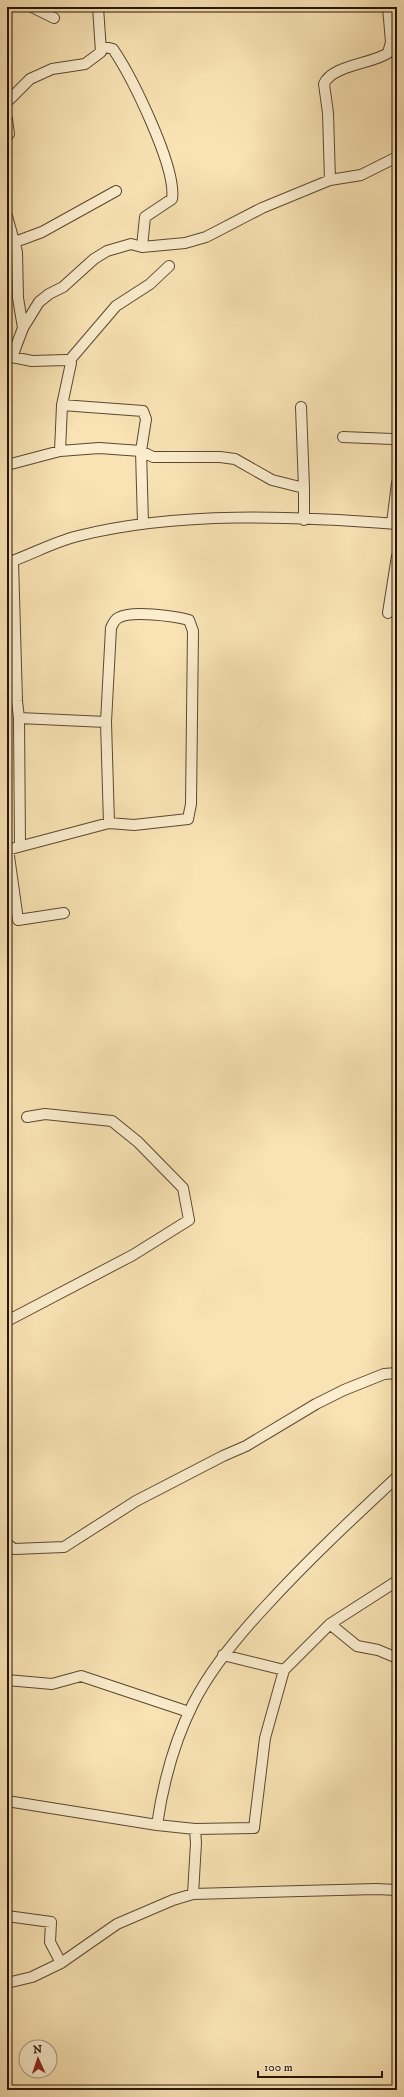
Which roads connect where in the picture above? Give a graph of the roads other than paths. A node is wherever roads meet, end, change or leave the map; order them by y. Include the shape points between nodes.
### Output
1 (32, 7) edge
2 (98, 7) edge
3 (388, 7) edge
4 (54, 18) dead end
5 (101, 46) junction
6 (7, 102) edge
7 (7, 119) edge
8 (7, 136) edge
9 (397, 157) edge
10 (330, 180) junction
11 (116, 191) dead end
12 (7, 216) edge
13 (15, 242) junction
14 (142, 246) junction
15 (169, 266) dead end
16 (23, 328) junction
17 (9, 358) edge
18 (69, 361) junction
19 (62, 405) junction
20 (301, 407) dead end
21 (343, 437) dead end
22 (397, 441) edge
23 (60, 451) junction
24 (141, 451) junction
25 (7, 464) edge
26 (397, 483) edge
27 (304, 488) junction
28 (304, 520) junction
29 (143, 523) junction
30 (395, 523) edge
31 (397, 556) edge
32 (10, 562) edge
33 (388, 613) dead end
34 (19, 718) junction
35 (106, 722) junction
36 (109, 823) junction
37 (20, 846) junction
38 (8, 850) edge
39 (64, 914) dead end
40 (27, 1117) dead end
41 (7, 1321) edge
42 (397, 1373) edge
43 (397, 1477) edge
44 (7, 1544) edge
45 (397, 1581) edge
46 (330, 1624) junction
47 (223, 1655) junction
48 (397, 1658) edge
49 (284, 1670) junction
50 (7, 1680) edge
51 (189, 1712) junction
52 (7, 1801) edge
53 (157, 1825) junction
54 (195, 1829) junction
55 (397, 1890) edge
56 (194, 1894) junction
57 (7, 1916) edge
58 (61, 1963) junction
59 (7, 1982) edge

1 - 4 street
2 - 5 street
3 - 10 street via 391,42 388,53 334,73 324,84 328,113
5 - 6 street via 102,52 85,64 52,69 30,79
5 - 14 street via 113,49 127,70 139,93 168,166 172,199 145,217
7 - 8 street
9 - 10 street via 361,175
10 - 14 street via 262,208 206,237 185,243
11 - 13 street via 42,232
12 - 13 street
13 - 16 street via 18,298
14 - 16 street via 120,246 94,259 63,287 39,302
15 - 18 street via 150,284 116,306
16 - 17 street
17 - 18 street
18 - 19 street via 71,364
19 - 23 street
19 - 24 street via 143,411 146,419
20 - 27 street
21 - 22 street
23 - 24 street via 99,448
23 - 25 street
24 - 27 street via 153,457 235,459 272,480
24 - 29 street
26 - 30 street
27 - 28 street
28 - 29 street
28 - 30 street
29 - 32 street via 55,542
31 - 33 street
32 - 34 street
34 - 35 street
34 - 37 street
35 - 36 street
35 - 36 street via 107,667 111,628 114,622 126,615 179,617 189,620 193,631 191,804 188,820 134,825
36 - 37 street
37 - 38 street
38 - 39 street via 18,920
40 - 41 street via 45,1114 112,1121 138,1142 182,1188 189,1220 133,1255
42 - 44 street via 384,1374 344,1390 246,1446 136,1501 64,1547 14,1549
43 - 47 street via 301,1567
45 - 46 street
46 - 48 street via 357,1646 378,1650
46 - 49 street
47 - 49 street
47 - 51 street
49 - 54 street via 265,1738 254,1828
50 - 51 street via 52,1684 80,1676
51 - 53 street via 176,1741
52 - 53 street
53 - 54 street
54 - 56 street
55 - 56 street
56 - 58 street via 173,1900 117,1924
57 - 58 street via 51,1922 50,1942
58 - 59 street via 32,1977

